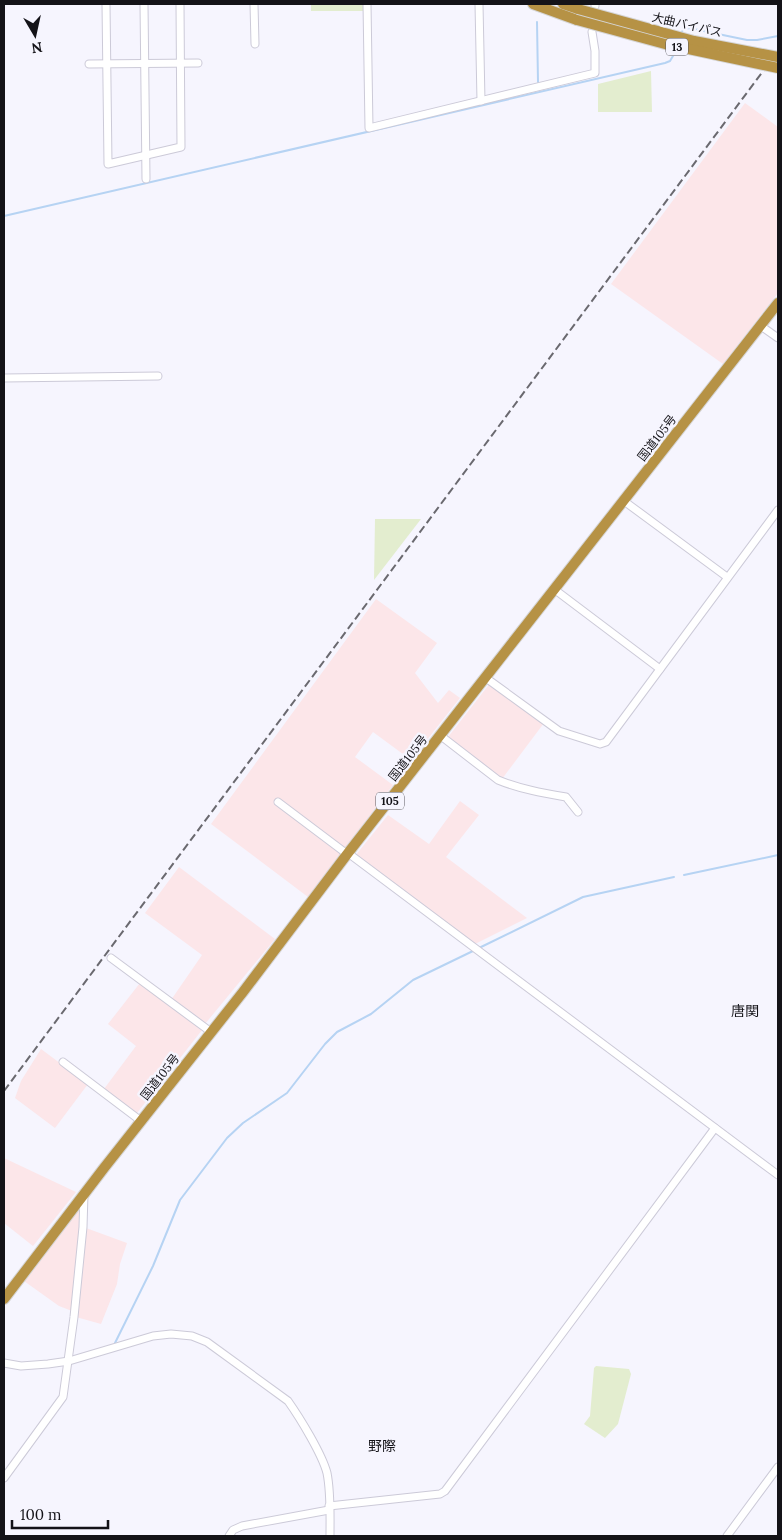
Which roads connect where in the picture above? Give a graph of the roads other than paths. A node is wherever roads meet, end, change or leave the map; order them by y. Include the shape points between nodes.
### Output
1 (106, 4) edge
2 (144, 4) edge
3 (180, 4) edge
4 (254, 4) edge
5 (367, 4) edge
6 (479, 4) edge
7 (533, 4) edge
8 (564, 4) edge
9 (592, 32) dead end
10 (255, 44) dead end
11 (778, 56) edge
12 (198, 63) dead end
13 (89, 64) dead end
14 (107, 64) junction
15 (144, 64) junction
16 (180, 64) junction
17 (778, 68) edge
18 (481, 101) junction
19 (146, 155) junction
20 (146, 179) dead end
21 (778, 304) edge
22 (761, 326) junction
23 (778, 338) edge
24 (158, 376) dead end
25 (4, 378) edge
26 (624, 501) junction
27 (778, 510) edge
28 (727, 577) junction
29 (554, 589) junction
30 (660, 669) junction
31 (486, 678) junction
32 (441, 736) junction
33 (278, 802) dead end
34 (578, 812) dead end
35 (348, 854) junction
36 (111, 958) dead end
37 (211, 1032) junction
38 (63, 1062) dead end
39 (141, 1120) junction
40 (715, 1128) junction
41 (778, 1175) edge
42 (84, 1194) junction
43 (4, 1299) edge
44 (69, 1361) junction
45 (4, 1363) edge
46 (778, 1467) edge
47 (4, 1478) edge
48 (329, 1508) junction
49 (229, 1536) edge
50 (330, 1536) edge
51 (727, 1536) edge

1 - 14 street
2 - 15 street
3 - 16 street
4 - 10 street
5 - 18 street via 369,128
6 - 18 street
7 - 17 highway, 大曲バイパス / 13, bridge via 577,20 665,44
8 - 11 highway, 大曲バイパス / 13, bridge via 694,41
9 - 18 street via 595,73
12 - 16 street
13 - 14 street
14 - 15 street
14 - 19 street via 108,164
15 - 16 street
15 - 19 street
16 - 19 street via 181,147
19 - 20 street
21 - 22 highway, 国道105号 / 105
22 - 23 street
22 - 26 highway, 国道105号 / 105
24 - 25 street
26 - 28 street
26 - 29 highway, 国道105号 / 105
27 - 28 street
28 - 30 street
29 - 30 street
29 - 31 highway, 国道105号 / 105
30 - 31 street via 606,742 600,744 559,731
31 - 32 highway, 国道105号 / 105
32 - 34 street via 498,780 566,797
32 - 35 highway, 国道105号 / 105
33 - 35 street
35 - 37 highway, 国道105号 / 105
35 - 40 street
36 - 37 street
37 - 39 highway, 国道105号 / 105
38 - 39 street
39 - 42 highway, 国道105号 / 105
40 - 41 street
40 - 48 street via 446,1491
42 - 43 highway, 国道105号 / 105
42 - 44 street
44 - 45 street via 21,1366
44 - 47 street via 63,1397
44 - 48 street via 153,1336 192,1336 208,1342 288,1401 321,1457 327,1474
46 - 51 street
48 - 49 street via 242,1526
48 - 50 street

